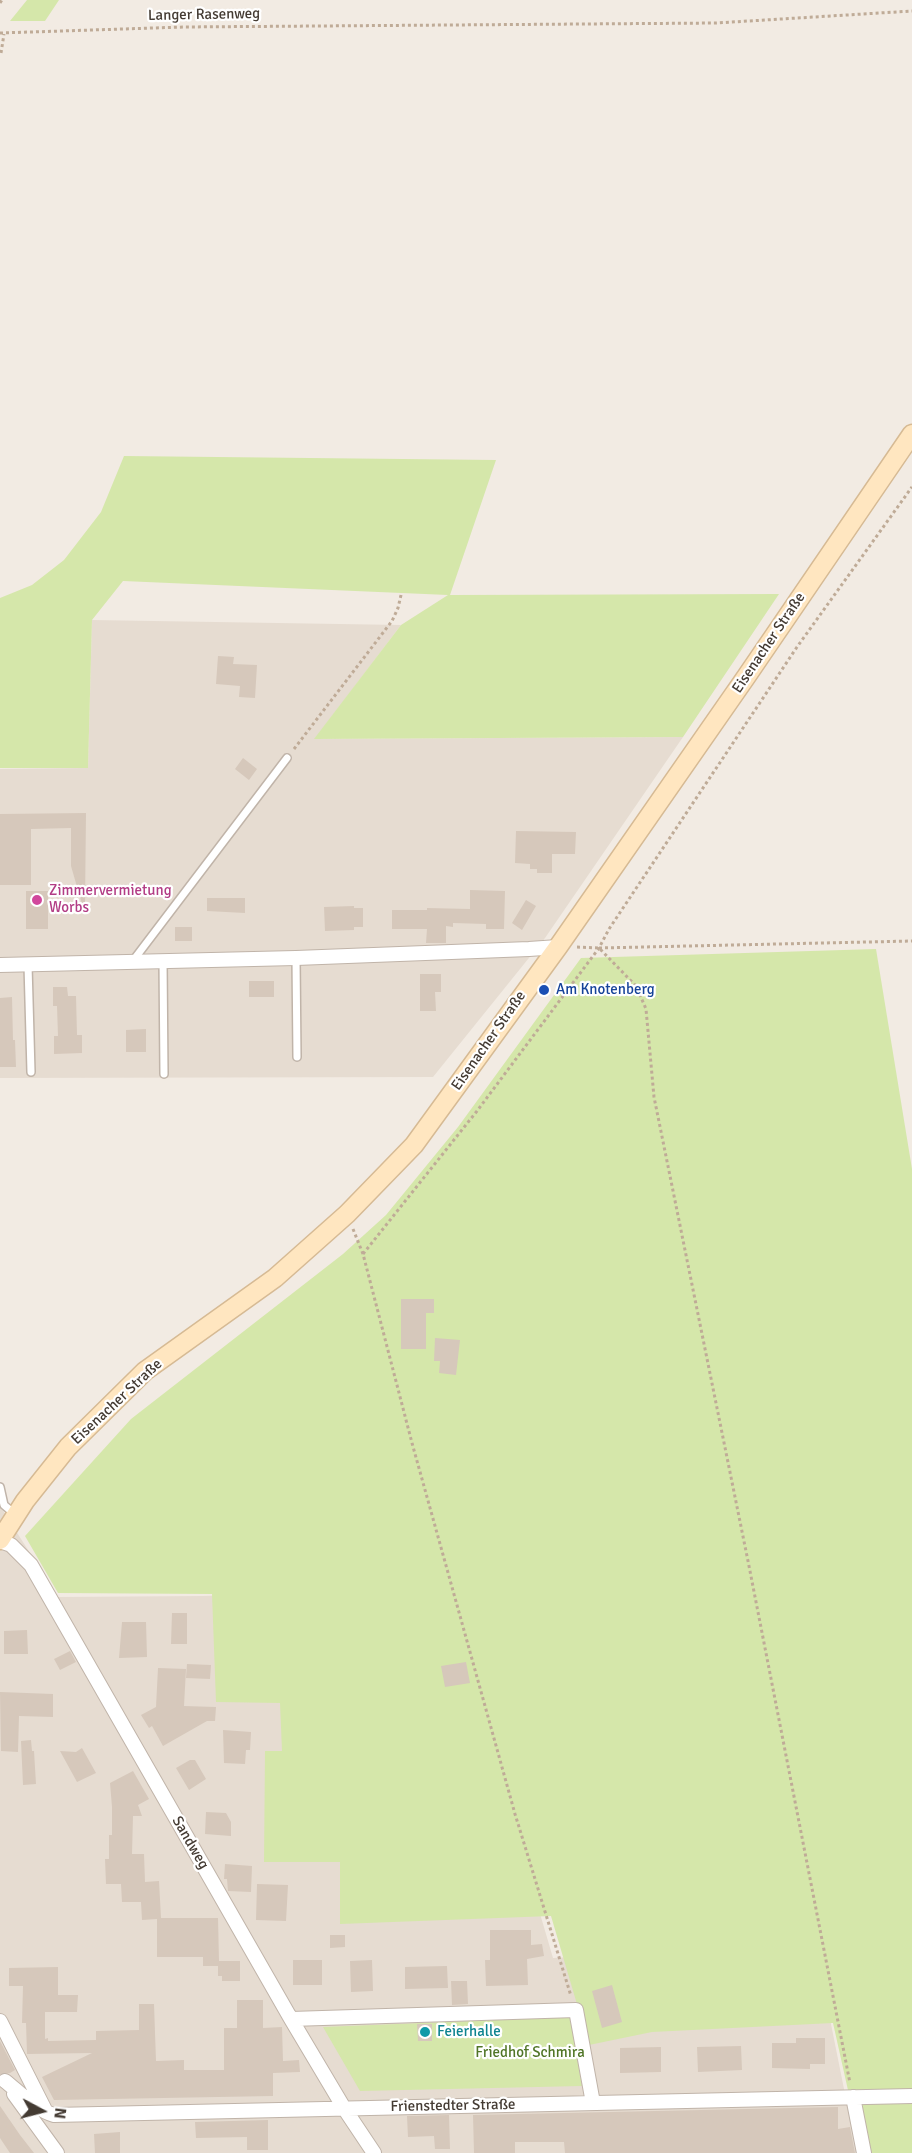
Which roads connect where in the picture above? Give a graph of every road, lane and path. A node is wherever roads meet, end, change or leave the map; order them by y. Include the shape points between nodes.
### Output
1 (912, 11) edge
2 (2, 33) edge
3 (1, 53) edge
4 (912, 434) edge
5 (912, 487) edge
6 (400, 595) dead end
7 (287, 758) joint
8 (912, 941) edge
9 (558, 946) junction
10 (599, 948) junction
11 (296, 958) junction
12 (163, 960) junction
13 (132, 962) junction
14 (0, 965) edge
15 (28, 965) junction
16 (297, 1057) dead end
17 (31, 1072) dead end
18 (164, 1074) dead end
19 (347, 1214) junction
20 (363, 1254) junction
21 (0, 1487) edge
22 (16, 1515) junction
23 (0, 1540) edge
24 (576, 2010) junction
25 (291, 2019) junction
26 (0, 2021) edge
27 (2, 2078) edge
28 (912, 2096) edge
29 (853, 2097) junction
30 (593, 2103) junction
31 (344, 2108) junction
32 (47, 2113) junction
33 (57, 2153) edge
34 (374, 2153) edge
35 (864, 2153) edge

1 - 2 path, Langer Rasenweg via 716,22 184,27
2 - 3 path
4 - 9 main road, Eisenacher Straße
5 - 10 path via 797,647
6 - 7 path via 392,621
7 - 13 lane
8 - 10 path
9 - 10 path
9 - 11 street
9 - 19 main road, Eisenacher Straße via 414,1145
10 - 20 path
10 - 29 path via 636,986 646,1009 654,1096
11 - 12 street
11 - 16 lane
12 - 13 street
12 - 18 lane
13 - 15 street
14 - 15 street
15 - 17 lane
19 - 20 path
19 - 22 main road, Eisenacher Straße via 275,1278 145,1371 68,1448
20 - 24 path via 514,1814
21 - 22 lane via 4,1505
22 - 23 main road, Eisenacher Straße
23 - 25 street, Sandweg via 31,1564
24 - 25 street
24 - 30 street
25 - 31 street, Sandweg
26 - 32 street
27 - 32 street
27 - 33 street
28 - 29 street, Frienstedter Straße
29 - 30 street, Frienstedter Straße
29 - 35 street
30 - 31 street, Frienstedter Straße
31 - 32 street, Frienstedter Straße
31 - 34 street, Sandweg

